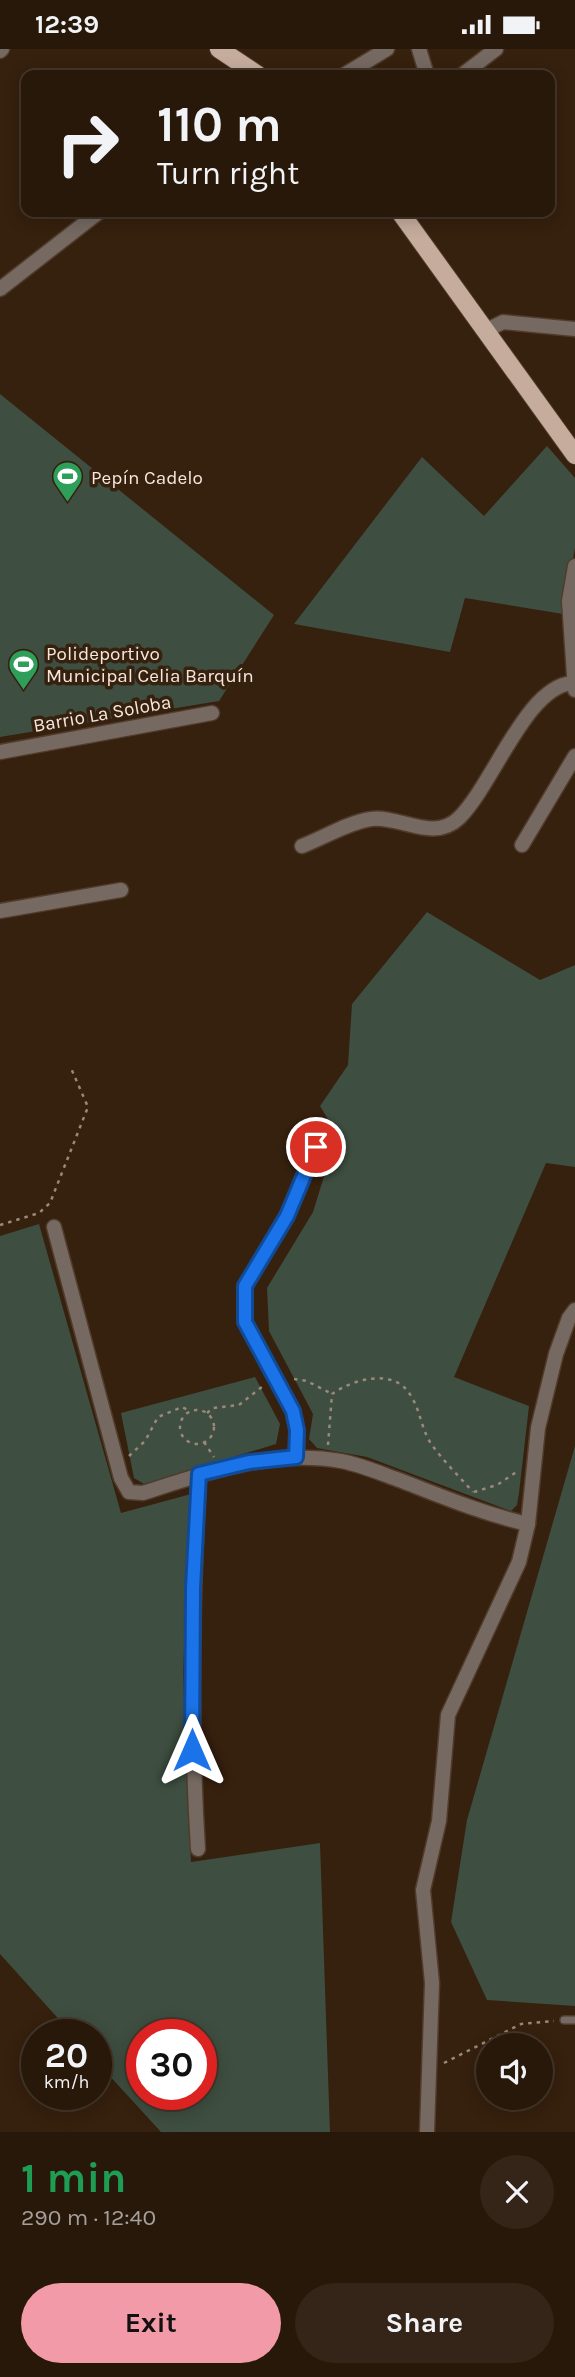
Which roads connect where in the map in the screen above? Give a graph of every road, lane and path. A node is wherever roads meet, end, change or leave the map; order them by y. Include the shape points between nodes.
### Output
1 (219, 49) edge
2 (387, 49) edge
3 (419, 49) edge
4 (496, 49) edge
5 (250, 70) edge
6 (352, 70) edge
7 (425, 70) edge
8 (469, 70) edge
9 (93, 217) edge
10 (404, 217) edge
11 (0, 289) edge
12 (575, 329) edge
13 (485, 331) junction
14 (575, 455) edge
15 (575, 566) edge
16 (573, 687) edge
17 (212, 713) dead end
18 (0, 752) edge
19 (575, 757) edge
20 (522, 845) dead end
21 (302, 846) dead end
22 (121, 890) dead end
23 (0, 911) edge
24 (70, 1066) dead end
25 (316, 1147) dead end
26 (0, 1225) edge
27 (54, 1227) dead end
28 (575, 1310) edge
29 (190, 1411) junction
30 (296, 1457) junction
31 (325, 1459) junction
32 (536, 1459) junction
33 (118, 1466) junction
34 (199, 1474) junction
35 (473, 1492) junction
36 (464, 1504) junction
37 (528, 1524) junction
38 (198, 1849) dead end
39 (575, 2019) edge
40 (564, 2020) joint
41 (428, 2071) junction
42 (427, 2132) edge

1 - 5 main road
2 - 6 street
3 - 7 street
4 - 8 street
9 - 11 street
10 - 13 main road
12 - 13 street via 503,322
13 - 14 main road
15 - 16 street via 569,601
16 - 21 street via 560,684 542,696 482,791 457,820 443,827 420,828 372,819
17 - 18 street, Barrio La Soloba
19 - 20 street
22 - 23 street
24 - 26 path via 88,1107 54,1195 39,1213
25 - 30 street via 287,1216 245,1286 245,1322 293,1411
27 - 33 street
28 - 32 street via 556,1354 538,1428
29 - 29 path via 182,1420 183,1436 193,1443 204,1442 212,1434 212,1417
29 - 33 path via 182,1407 158,1417 145,1441
30 - 31 street
30 - 34 street
31 - 35 path via 332,1394 374,1377 404,1387 412,1396 430,1441
31 - 36 street via 373,1470
32 - 35 path via 497,1485
32 - 37 street
33 - 34 street via 124,1486 132,1494
34 - 38 street via 192,1737
35 - 36 path
36 - 37 street
37 - 41 street via 519,1562 448,1715 439,1821 423,1890 432,1983
39 - 40 lane
40 - 41 path via 521,2024
41 - 42 street

